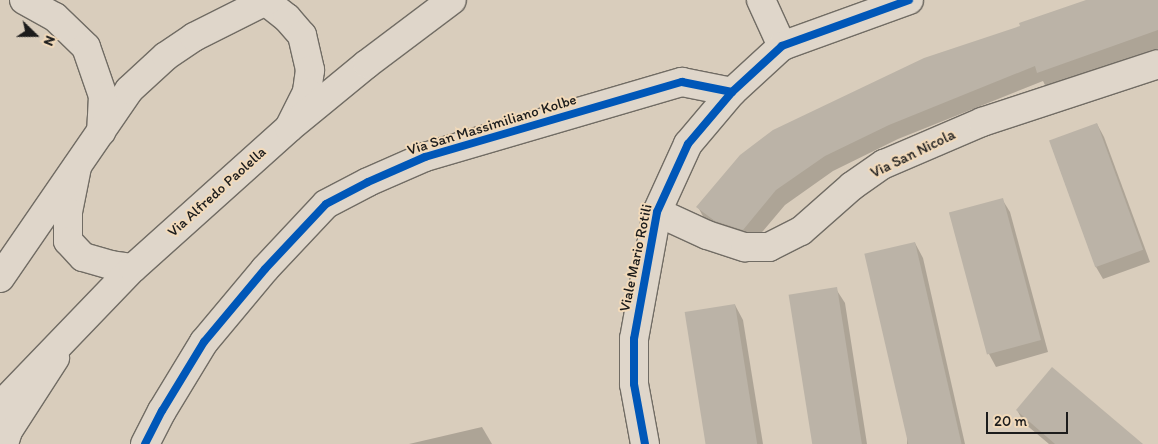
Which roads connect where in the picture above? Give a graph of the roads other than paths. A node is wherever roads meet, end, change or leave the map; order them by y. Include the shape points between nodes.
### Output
1 (24, 0) edge
2 (266, 0) edge
3 (452, 0) edge
4 (762, 0) edge
5 (909, 0) edge
6 (782, 46) junction
7 (1158, 64) edge
8 (732, 92) junction
9 (289, 128) junction
10 (101, 132) junction
11 (77, 167) junction
12 (657, 212) junction
13 (133, 268) junction
14 (0, 278) edge
15 (77, 324) junction
16 (0, 406) edge
17 (4, 444) edge
18 (145, 444) edge
19 (645, 444) edge

1 - 10 street via 55,17 86,47 103,96
2 - 9 street via 302,35 310,70 307,92
2 - 10 street via 194,37 166,56 129,90
3 - 9 street, Via Alfredo Paolella
4 - 6 street
5 - 6 street, Viale Mario Rotili
6 - 8 street, Viale Mario Rotili
7 - 12 street, Via San Nicola via 982,122 884,164 852,186 801,231 769,247 744,247 707,235
8 - 12 street, Viale Mario Rotili via 688,144
8 - 18 street, Via San Massimiliano Kolbe via 682,82 424,157 326,204 265,269 204,342
9 - 13 street, Via Alfredo Paolella
10 - 11 street
11 - 13 street via 68,212 68,241 83,257
11 - 14 street
12 - 19 street, Viale Mario Rotili via 634,339 634,384
13 - 15 street, Via Alfredo Paolella
15 - 16 street, Via Alfredo Paolella
15 - 17 street via 8,432

